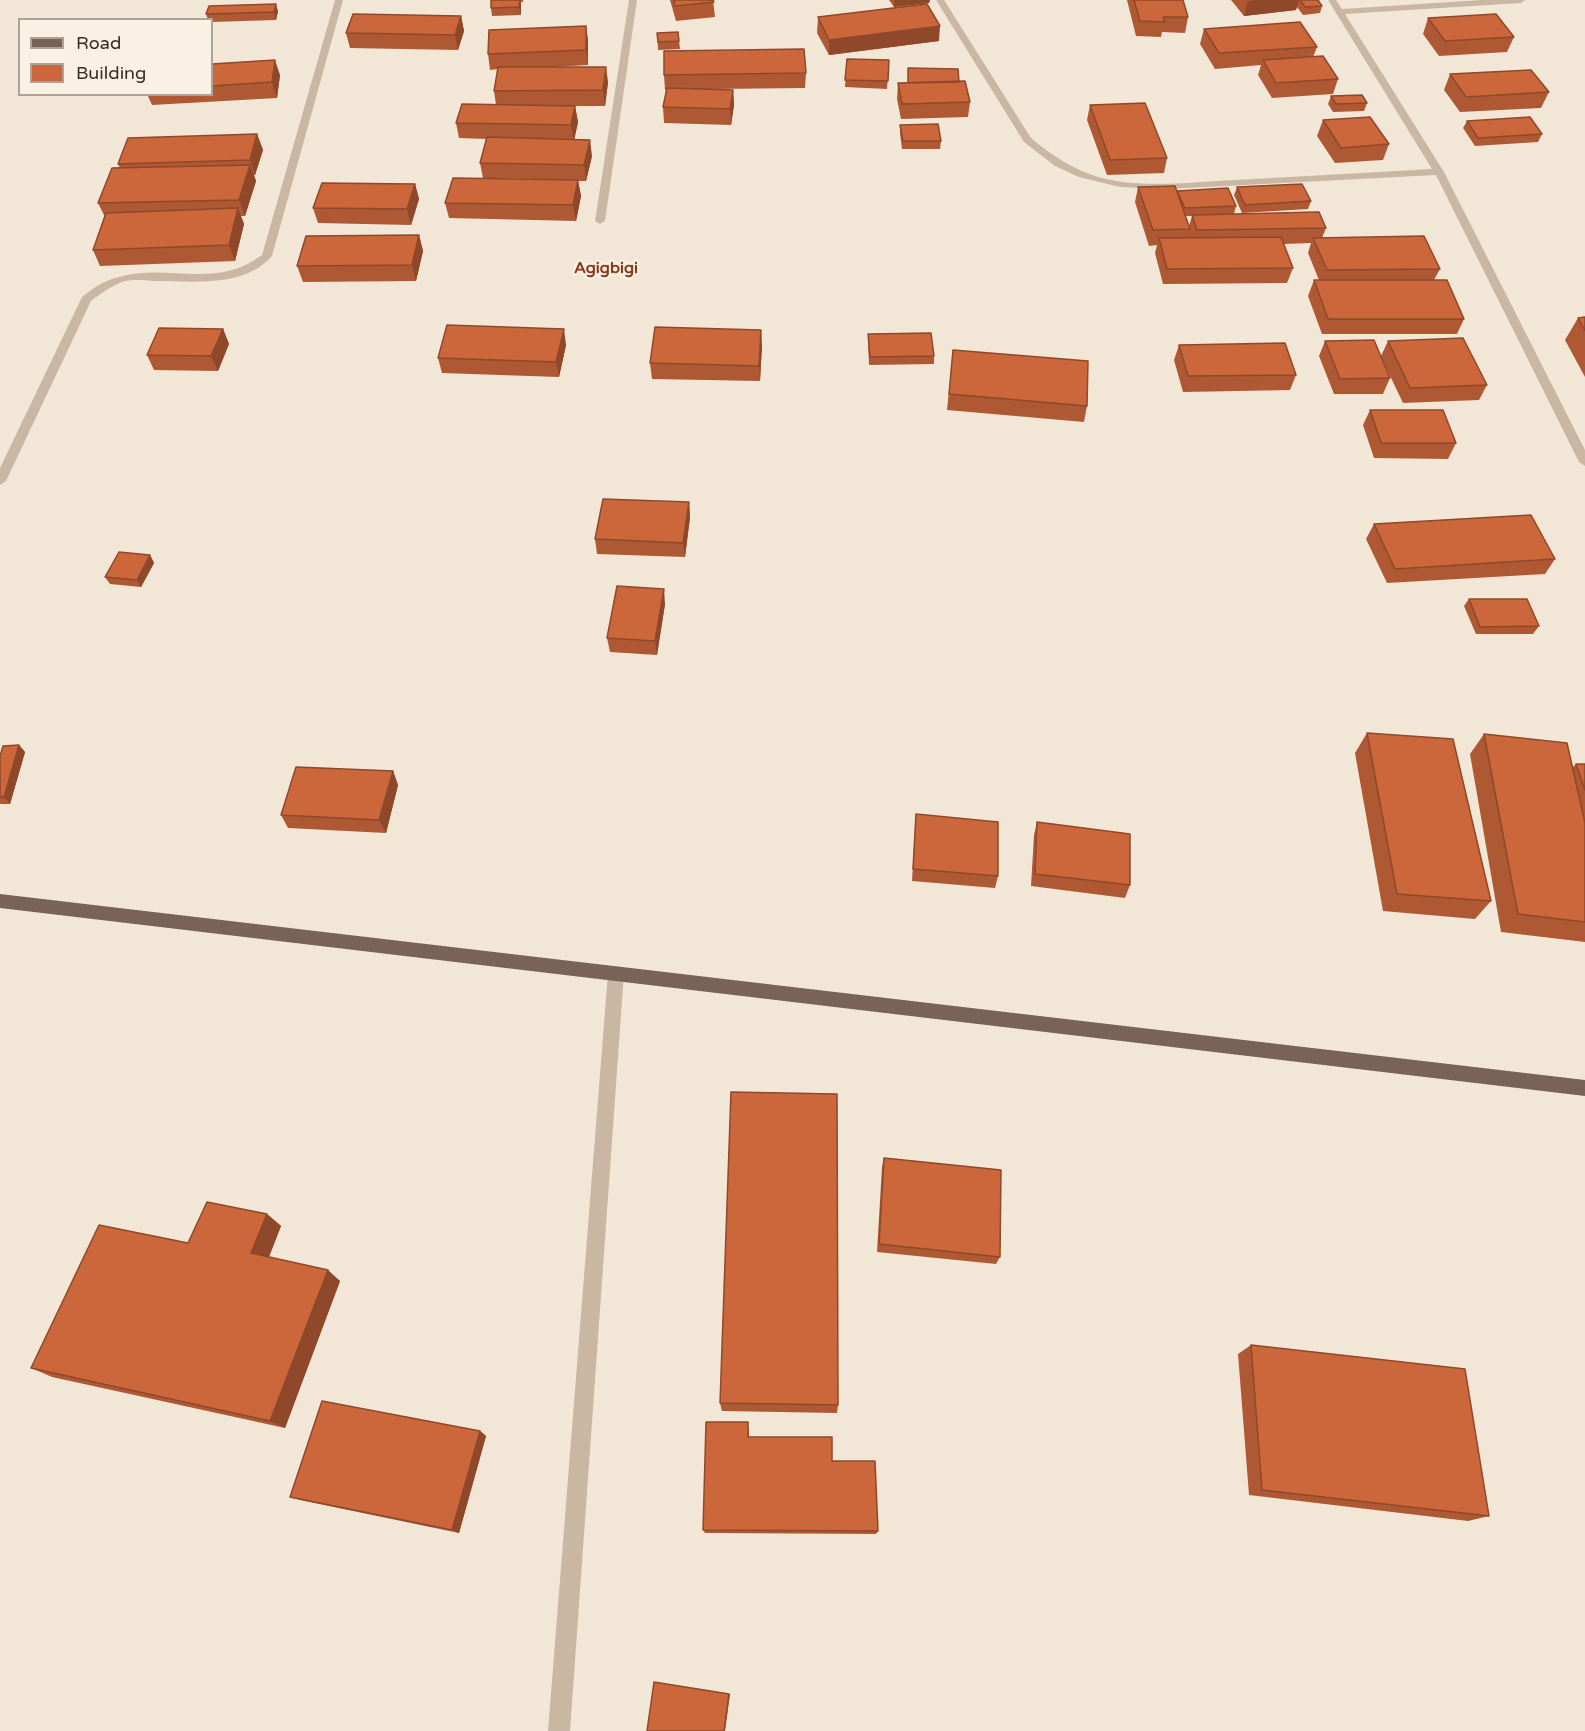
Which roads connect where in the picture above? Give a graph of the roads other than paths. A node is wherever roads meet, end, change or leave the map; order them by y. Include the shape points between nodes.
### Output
1 (339, 0) edge
2 (633, 0) edge
3 (940, 0) edge
4 (1332, 0) edge
5 (1521, 0) edge
6 (1340, 12) junction
7 (1439, 171) junction
8 (600, 221) dead end
9 (1585, 462) edge
10 (0, 481) edge
11 (0, 901) edge
12 (616, 973) junction
13 (1585, 1088) edge
14 (559, 1731) edge

1 - 10 street via 267,256 257,266 241,272 187,279 127,278 86,299
2 - 8 street
3 - 7 street via 1027,140 1059,165 1088,177 1119,184 1178,186
4 - 6 street
5 - 6 street
6 - 7 street
7 - 9 street
11 - 12 main road
12 - 13 main road
12 - 14 street

